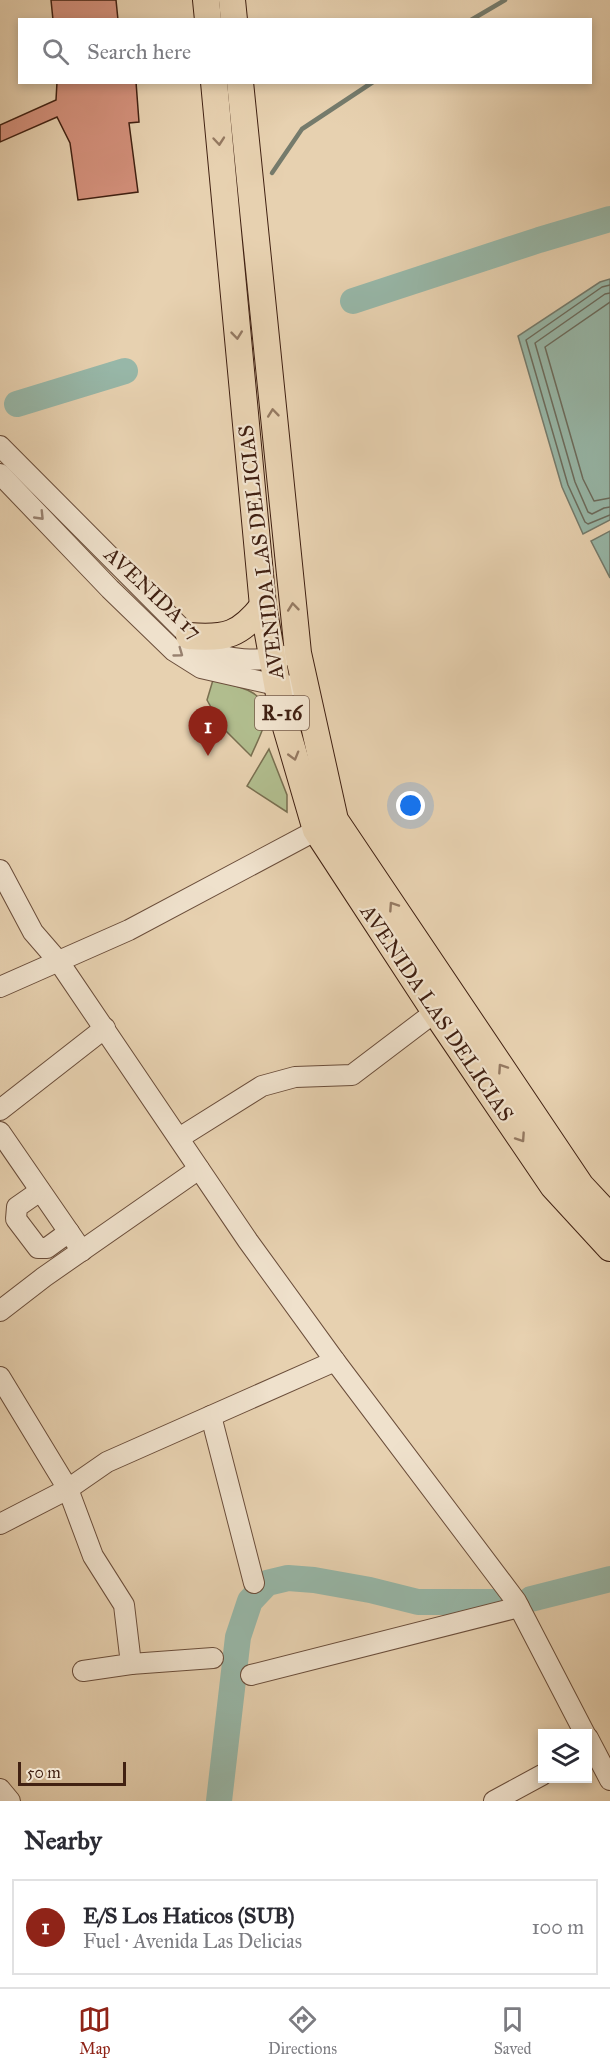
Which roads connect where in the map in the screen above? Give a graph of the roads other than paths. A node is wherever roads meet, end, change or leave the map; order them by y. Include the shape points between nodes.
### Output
1 (206, 0) edge
2 (232, 0) edge
3 (208, 18) edge
4 (234, 18) edge
5 (214, 84) edge
6 (240, 84) edge
7 (0, 446) edge
8 (0, 474) edge
9 (263, 606) junction
10 (189, 636) junction
11 (298, 653) junction
12 (272, 659) junction
13 (276, 685) junction
14 (305, 686) junction
15 (325, 825) junction
16 (0, 870) edge
17 (59, 962) junction
18 (0, 987) edge
19 (433, 994) junction
20 (105, 1028) junction
21 (0, 1110) edge
22 (0, 1132) edge
23 (178, 1138) junction
24 (200, 1169) junction
25 (40, 1191) junction
26 (610, 1217) edge
27 (69, 1232) junction
28 (610, 1248) edge
29 (82, 1251) junction
30 (0, 1311) edge
31 (335, 1361) junction
32 (0, 1377) edge
33 (211, 1416) junction
34 (68, 1489) junction
35 (0, 1524) edge
36 (254, 1583) dead end
37 (519, 1607) junction
38 (213, 1658) dead end
39 (131, 1664) junction
40 (83, 1671) dead end
41 (251, 1675) dead end
42 (581, 1729) edge
43 (592, 1750) edge
44 (538, 1778) edge
45 (610, 1780) edge
46 (0, 1790) edge
47 (10, 1801) edge
48 (494, 1801) edge

1 - 3 main road
2 - 4 main road
5 -> 9 main road, AVENIDA LAS DELICIAS / R-16
11 -> 6 main road, AVENIDA LAS DELICIAS / R-16
7 - 10 street, AVENIDA 17
8 -> 13 street, AVENIDA 17 via 174,651 201,668
9 - 10 main road via 242,629 213,638
9 - 12 main road, AVENIDA LAS DELICIAS / R-16
10 - 12 street, AVENIDA 17 via 205,649 230,657
11 - 12 street, AVENIDA 17
11 - 14 main road, AVENIDA LAS DELICIAS / R-16
12 - 13 main road, AVENIDA LAS DELICIAS / R-16
13 - 14 street, AVENIDA 17
13 -> 15 main road, AVENIDA LAS DELICIAS / R-16 via 283,717
14 - 15 main road, AVENIDA LAS DELICIAS / R-16
15 - 17 street via 129,930
15 - 19 main road, AVENIDA LAS DELICIAS / R-16
16 - 17 street via 33,932
17 - 18 street
17 - 20 street
19 - 23 street via 352,1075 295,1077 262,1086
26 -> 19 main road, AVENIDA LAS DELICIAS / R-16 via 581,1186
19 -> 28 main road, AVENIDA LAS DELICIAS / R-16 via 553,1186
20 - 21 street
20 - 23 street
22 - 25 street
23 - 24 street
24 - 29 street
24 - 31 street
25 - 27 street
25 - 27 street via 17,1207 16,1219 39,1248 47,1248
27 - 29 street
29 - 30 street
31 - 33 street
31 - 37 street
32 - 34 street
33 - 34 street via 107,1462
33 - 36 street
34 - 35 street
34 - 39 street via 93,1556 124,1605
37 - 41 street
37 - 42 street
38 - 39 street
39 - 40 street
43 - 45 street
44 - 48 street
46 - 47 street

